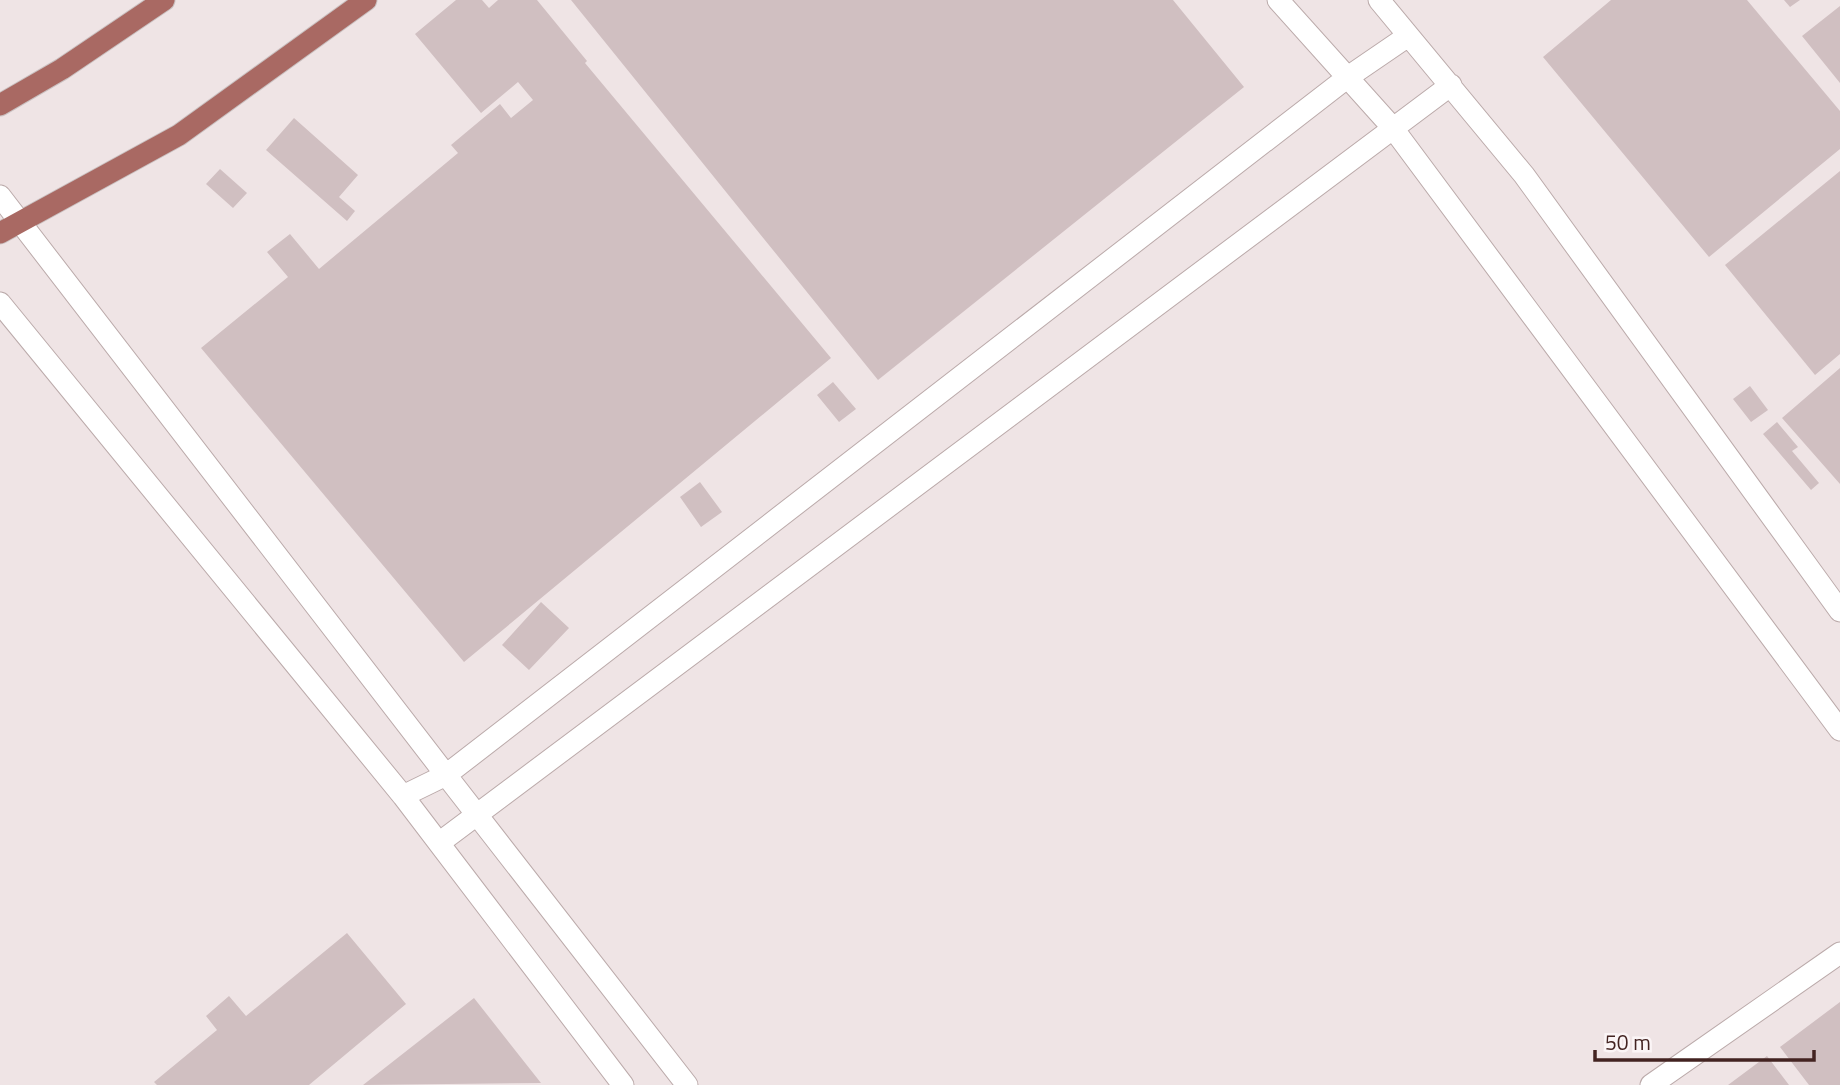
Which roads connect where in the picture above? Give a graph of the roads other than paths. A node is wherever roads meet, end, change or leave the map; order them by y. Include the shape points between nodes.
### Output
1 (164, 0) edge
2 (366, 0) edge
3 (1278, 0) edge
4 (1379, 0) edge
5 (1408, 36) junction
6 (1348, 77) junction
7 (1451, 85) junction
8 (0, 105) edge
9 (1392, 127) junction
10 (0, 196) edge
11 (19, 222) junction
12 (0, 233) edge
13 (0, 303) edge
14 (1836, 596) edge
15 (1840, 730) edge
16 (446, 775) junction
17 (403, 796) junction
18 (477, 815) junction
19 (439, 843) junction
20 (1840, 953) edge
21 (622, 1085) edge
22 (687, 1085) edge
23 (1651, 1085) edge

1 - 8 main road
2 - 11 main road via 179,135
3 - 6 street
4 - 5 street
5 - 6 street
5 - 7 street
6 - 9 street
6 - 16 street
7 - 9 street
7 - 14 street via 1524,175
9 - 15 street
9 - 18 street
10 - 11 street
11 - 12 main road
11 - 16 street
13 - 17 street
16 - 17 street
16 - 18 street
17 - 19 street
18 - 19 street
18 - 22 street
19 - 21 street
20 - 23 street

